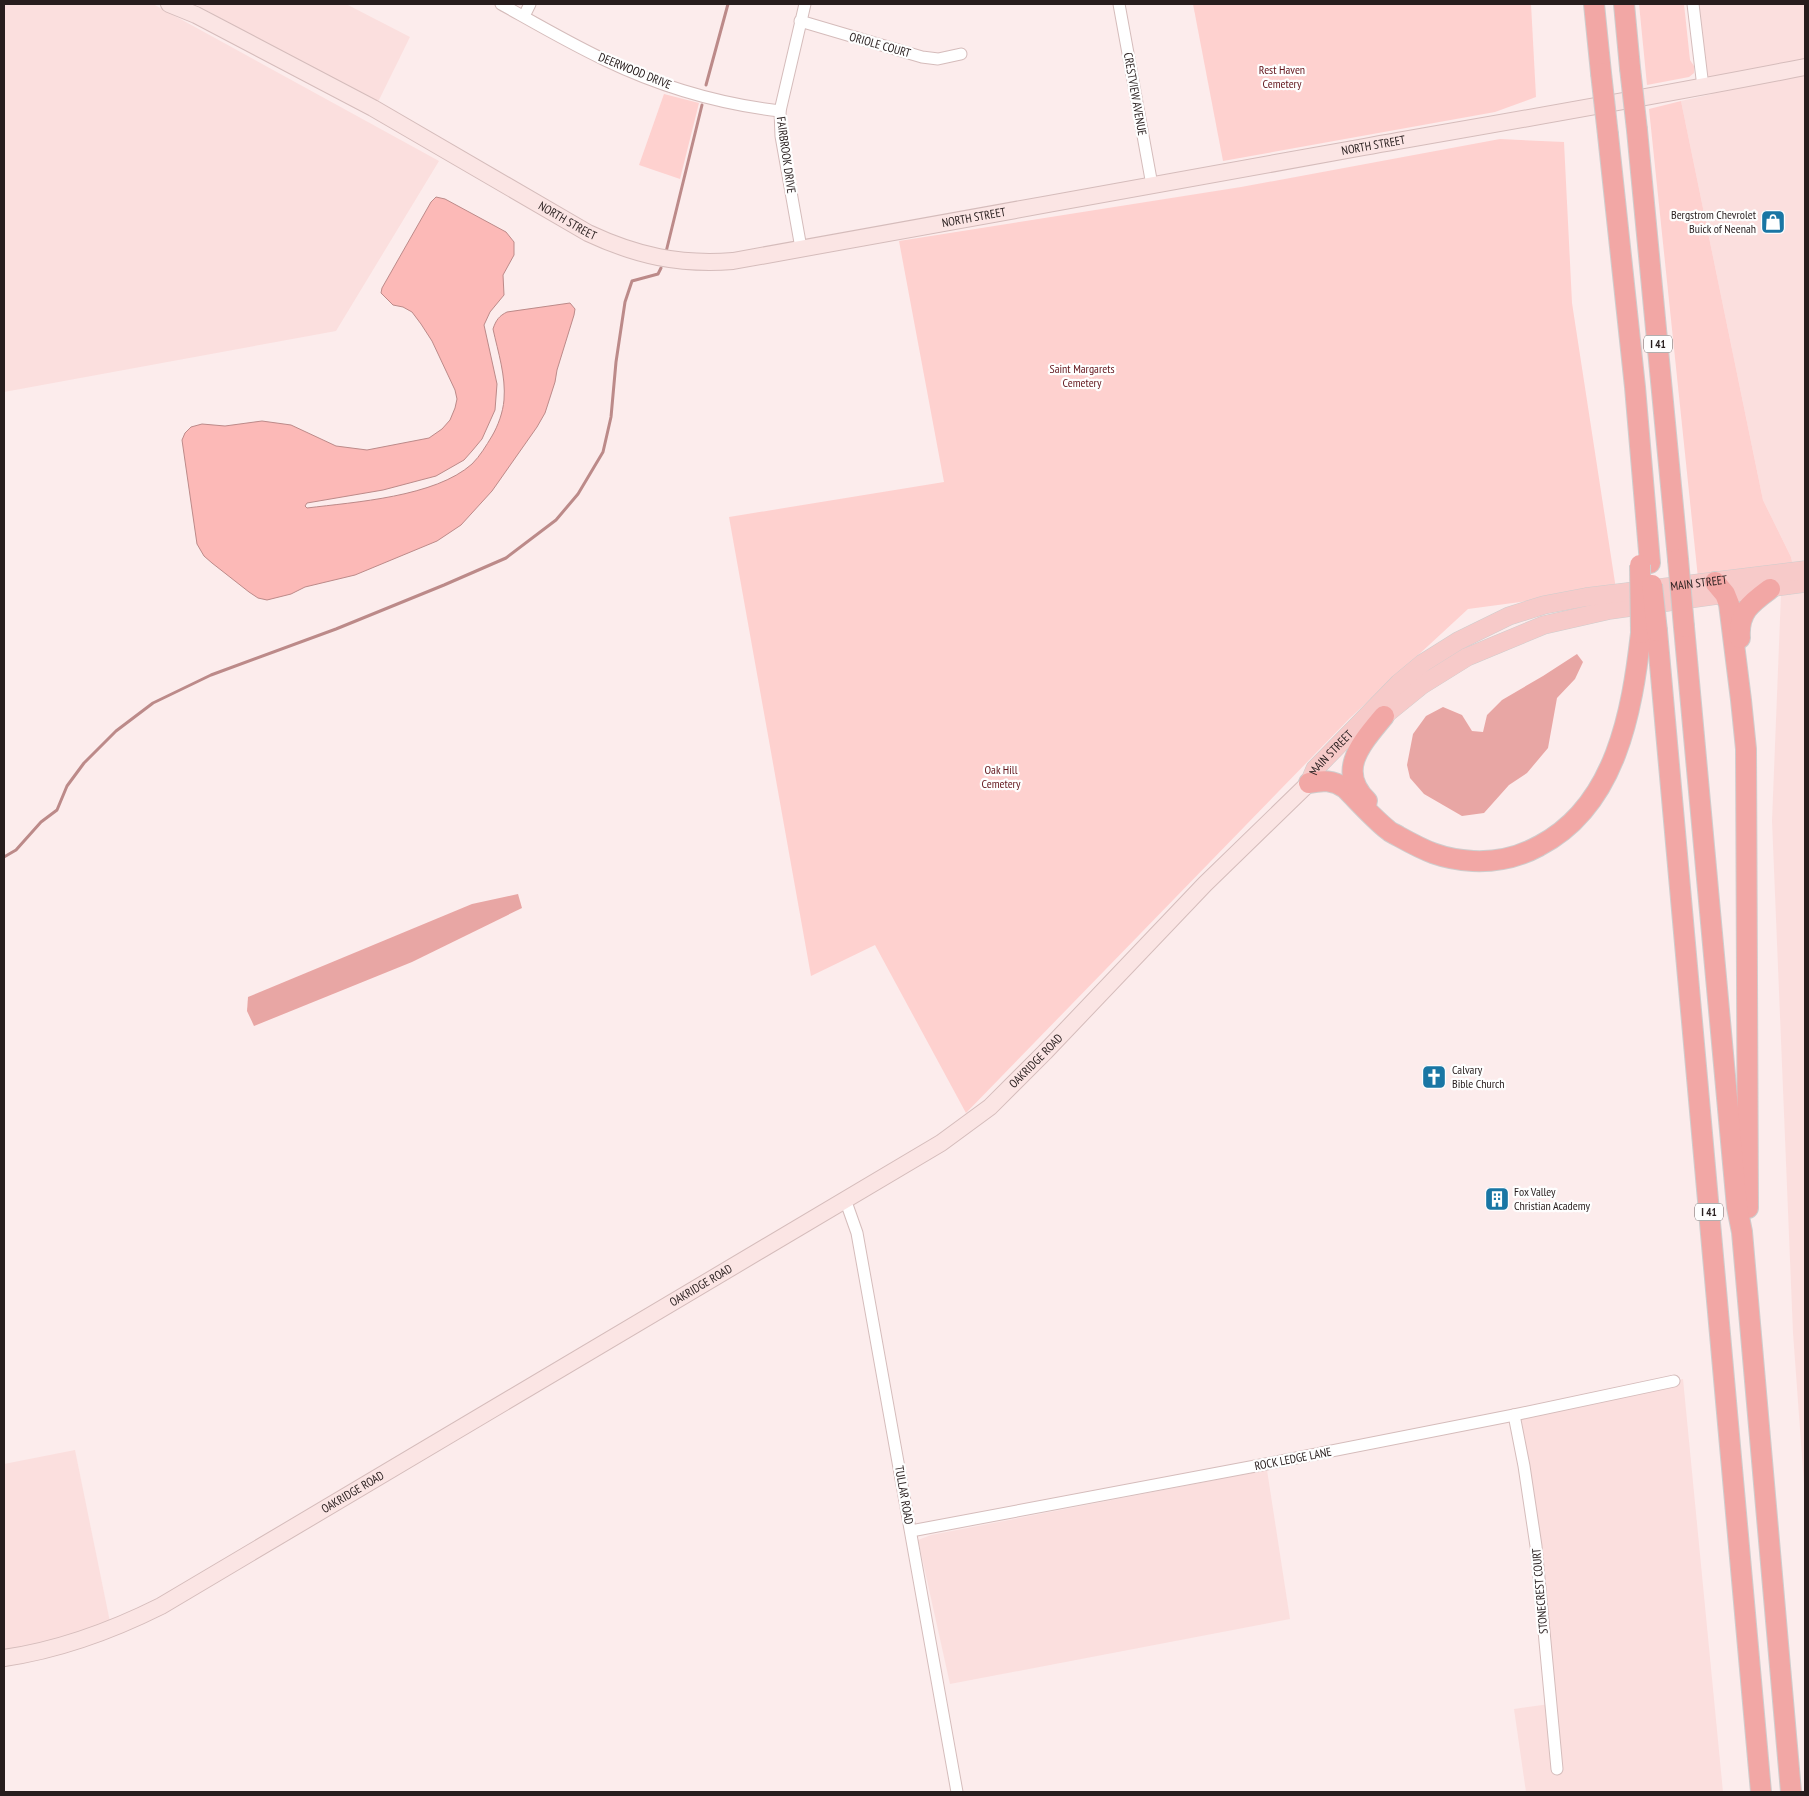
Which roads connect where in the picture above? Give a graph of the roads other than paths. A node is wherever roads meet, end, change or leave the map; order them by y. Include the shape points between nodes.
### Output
1 (169, 4) edge
2 (182, 4) edge
3 (501, 4) edge
4 (530, 4) edge
5 (804, 4) edge
6 (1119, 4) edge
7 (1594, 4) edge
8 (1624, 4) edge
9 (1693, 4) edge
10 (196, 15) junction
11 (524, 16) junction
12 (800, 21) junction
13 (961, 54) dead end
14 (1805, 67) edge
15 (1703, 87) junction
16 (780, 111) junction
17 (1152, 185) junction
18 (801, 248) junction
19 (1805, 570) edge
20 (1805, 583) edge
21 (1720, 588) junction
22 (1770, 589) junction
23 (1649, 632) junction
24 (1384, 716) junction
25 (1746, 749) junction
26 (1309, 783) junction
27 (1398, 836) junction
28 (845, 1199) junction
29 (1742, 1232) junction
30 (1674, 1381) dead end
31 (1514, 1415) junction
32 (911, 1531) junction
33 (4, 1658) edge
34 (1557, 1769) dead end
35 (956, 1792) edge
36 (1761, 1792) edge
37 (1791, 1792) edge

1 - 10 street, NORTH STREET
2 - 10 street, NORTH STREET
3 - 11 street, DEERWOOD DRIVE
4 - 11 street
5 - 12 street, FAIRBROOK DRIVE
6 - 17 street, CRESTVIEW AVENUE
7 - 23 highway, I 41, bridge via 1635,387
8 - 29 highway, I 41, bridge via 1736,1207
9 - 15 street
10 - 18 street, NORTH STREET via 373,108 611,244 682,262 733,261
11 - 16 street, DEERWOOD DRIVE via 604,60 642,76 704,96
12 - 13 street, ORIOLE COURT via 922,57 938,59
12 - 16 street, FAIRBROOK DRIVE
14 - 15 street, NORTH STREET
15 - 17 street, NORTH STREET
16 - 18 street, FAIRBROOK DRIVE via 781,136
17 - 18 street, NORTH STREET
19 - 21 main road, MAIN STREET
20 - 22 main road, MAIN STREET
21 - 22 main road, MAIN STREET
21 - 24 main road, MAIN STREET via 1544,625 1468,657 1422,686
21 - 25 highway via 1729,604
21 - 26 main road, MAIN STREET via 1570,600 1535,608 1492,624 1423,663 1399,683 1315,769
22 - 25 highway via 1748,606 1739,626 1750,733
23 - 27 highway via 1616,754 1588,804 1566,828 1532,850 1481,861 1441,856
23 - 36 highway, I 41
24 - 26 main road, MAIN STREET via 1322,775
24 - 27 highway via 1356,752 1353,776 1362,796 1394,827
25 - 29 highway via 1748,1206
26 - 27 highway via 1325,780 1337,783
26 - 28 street, OAKRIDGE ROAD via 1205,884 990,1107 941,1143
28 - 32 street, TULLAR ROAD via 857,1233
28 - 33 street, OAKRIDGE ROAD via 161,1606 89,1638
29 - 37 highway, I 41
30 - 31 street, ROCK LEDGE LANE
31 - 32 street, ROCK LEDGE LANE
31 - 34 street, STONECREST COURT via 1536,1546
32 - 35 street, TULLAR ROAD

